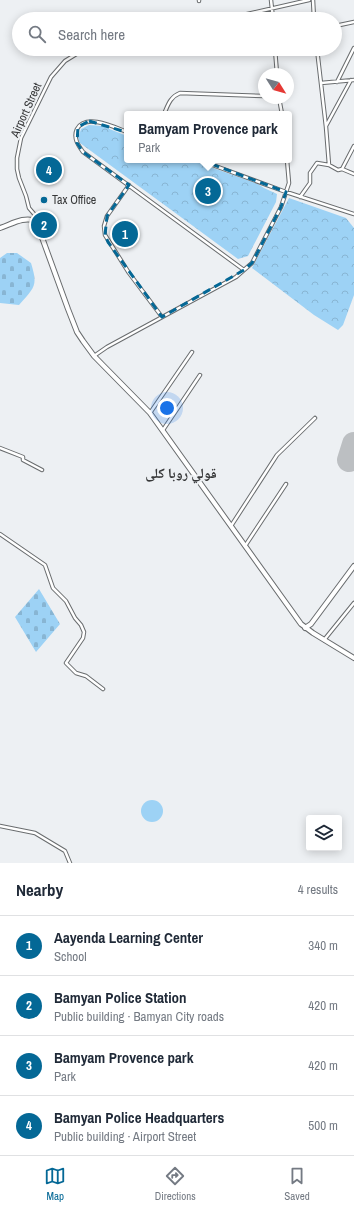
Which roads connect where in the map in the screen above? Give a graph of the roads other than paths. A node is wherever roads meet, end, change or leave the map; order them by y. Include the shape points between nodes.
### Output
1 (271, 0) edge
2 (309, 0) edge
3 (313, 0) edge
4 (272, 8) junction
5 (255, 12) edge
6 (272, 12) edge
7 (314, 12) edge
8 (354, 22) edge
9 (342, 25) edge
10 (354, 48) edge
11 (72, 56) edge
12 (276, 56) edge
13 (318, 56) edge
14 (277, 68) edge
15 (352, 80) edge
16 (337, 82) junction
17 (321, 83) junction
18 (258, 96) edge
19 (166, 111) edge
20 (326, 127) junction
21 (124, 131) edge
22 (354, 146) edge
23 (207, 163) edge
24 (287, 163) edge
25 (329, 166) junction
26 (342, 169) junction
27 (354, 174) edge
28 (129, 185) junction
29 (286, 192) junction
30 (300, 197) junction
31 (354, 214) edge
32 (36, 221) junction
33 (0, 228) edge
34 (244, 270) junction
35 (162, 317) junction
36 (192, 352) dead end
37 (94, 356) junction
38 (200, 375) dead end
39 (150, 413) junction
40 (315, 418) dead end
41 (163, 430) junction
42 (0, 448) edge
43 (42, 470) dead end
44 (286, 484) dead end
45 (231, 526) junction
46 (0, 534) edge
47 (246, 546) junction
48 (354, 566) edge
49 (354, 603) edge
50 (305, 628) junction
51 (324, 640) junction
52 (354, 658) edge
53 (103, 689) dead end
54 (0, 826) edge
55 (70, 863) edge

1 - 4 street
2 - 4 street
3 - 7 street
4 - 5 street
4 - 6 street
8 - 9 street
10 - 16 street
11 - 32 street, Airport Street via 51,77 21,138 17,169 29,208 35,214
12 - 14 street
13 - 17 street
15 - 16 street
15 - 20 street
16 - 17 street
17 - 20 street
18 - 19 street via 180,93 172,98
20 - 25 street
21 - 28 street via 100,122 89,121 78,127 75,137 83,152
22 - 26 street
23 - 29 street
24 - 29 street via 289,183
25 - 26 street
25 - 30 street via 317,163 310,173 310,183
26 - 27 street
28 - 34 street
28 - 35 street via 107,216 104,235
29 - 30 street
29 - 34 street via 252,263
30 - 31 street
32 - 33 street via 31,218 24,219
32 - 37 street via 77,332
34 - 35 street via 236,277
35 - 37 street
36 - 39 street
37 - 39 street
38 - 41 street
39 - 41 street
40 - 45 street via 277,455
41 - 45 street
42 - 43 street via 23,457 23,460
44 - 47 street
45 - 47 street
46 - 53 street via 45,566 52,588 66,601 84,632 84,638 66,663 76,673 86,676
47 - 50 street
48 - 50 street via 311,624
49 - 51 street
50 - 51 street
51 - 52 street
54 - 55 street via 35,832 65,851

